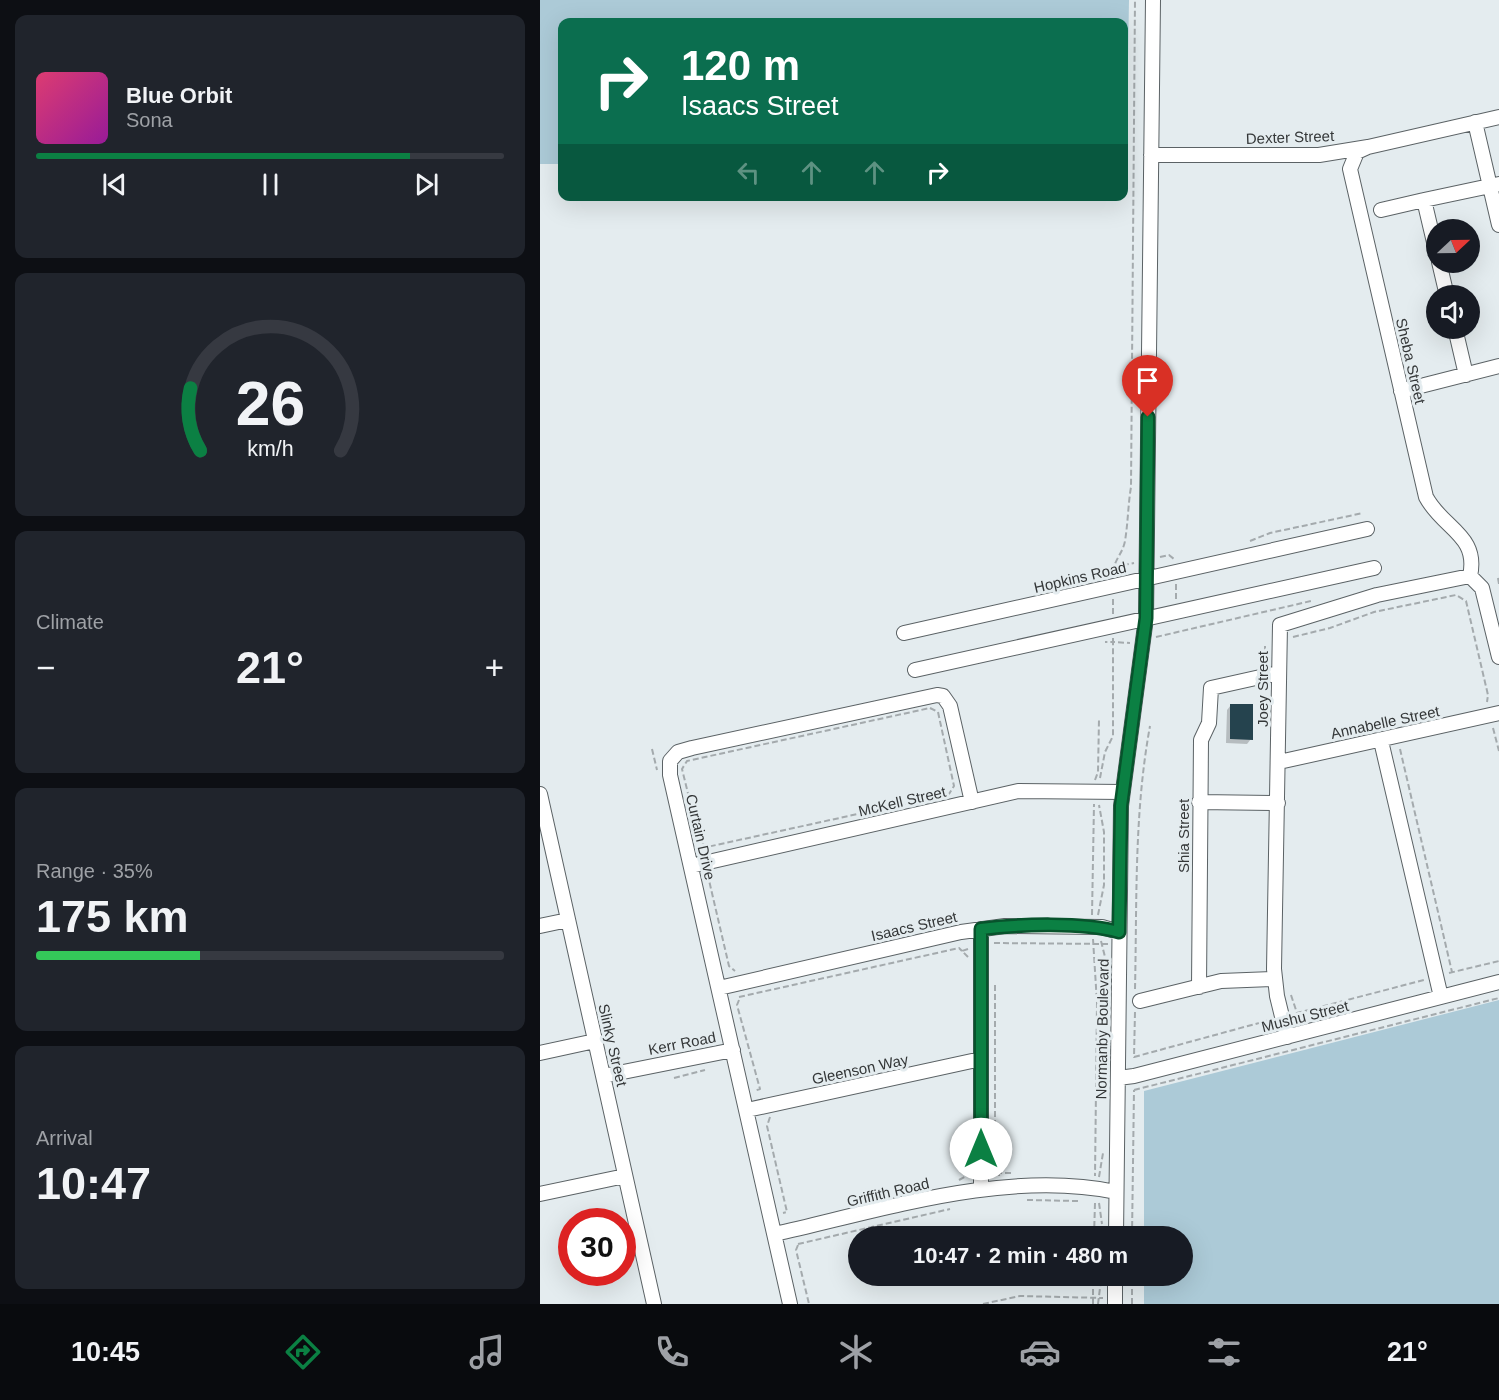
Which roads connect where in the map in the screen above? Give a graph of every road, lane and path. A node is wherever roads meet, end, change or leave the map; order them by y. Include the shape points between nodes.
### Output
1 (1135, 0) edge
2 (1153, 0) edge
3 (1499, 117) edge
4 (1475, 122) junction
5 (1368, 147) junction
6 (1151, 155) junction
7 (1495, 185) edge
8 (1424, 200) junction
9 (1381, 210) dead end
10 (1428, 219) edge
11 (1499, 225) edge
12 (1458, 339) edge
13 (1499, 366) edge
14 (1466, 375) junction
15 (1401, 391) junction
16 (1363, 513) dead end
17 (1367, 529) dead end
18 (1241, 544) dead end
19 (1114, 567) dead end
20 (1374, 568) dead end
21 (1470, 576) junction
22 (1498, 578) edge
23 (1146, 579) junction
24 (1499, 584) edge
25 (1320, 599) dead end
26 (1146, 618) junction
27 (1176, 632) dead end
28 (904, 633) dead end
29 (1292, 637) dead end
30 (1099, 641) dead end
31 (1499, 657) edge
32 (915, 670) dead end
33 (1278, 673) junction
34 (1487, 702) dead end
35 (944, 709) junction
36 (1499, 713) edge
37 (1098, 719) dead end
38 (1150, 726) dead end
39 (1483, 731) dead end
40 (1383, 747) junction
41 (1410, 747) dead end
42 (652, 749) dead end
43 (1400, 750) junction
44 (1499, 751) edge
45 (1278, 762) junction
46 (657, 772) dead end
47 (1096, 792) junction
48 (1123, 792) junction
49 (540, 794) edge
50 (972, 801) junction
51 (941, 802) junction
52 (1199, 802) junction
53 (1278, 803) junction
54 (693, 873) junction
55 (1084, 916) dead end
56 (568, 920) junction
57 (540, 926) edge
58 (1101, 927) junction
59 (981, 929) junction
60 (1119, 932) junction
61 (981, 946) junction
62 (969, 957) dead end
63 (1499, 962) edge
64 (1107, 967) dead end
65 (736, 971) dead end
66 (1452, 972) junction
67 (1437, 977) junction
68 (1275, 979) junction
69 (1499, 982) edge
70 (1198, 987) junction
71 (719, 988) junction
72 (1291, 994) dead end
73 (1441, 997) junction
74 (1499, 998) edge
75 (739, 999) dead end
76 (1137, 1001) junction
77 (996, 1004) dead end
78 (1271, 1020) dead end
79 (1287, 1037) junction
80 (595, 1041) junction
81 (733, 1050) junction
82 (540, 1053) edge
83 (1134, 1057) junction
84 (981, 1059) junction
85 (754, 1066) dead end
86 (713, 1068) dead end
87 (603, 1076) junction
88 (674, 1078) dead end
89 (1118, 1078) junction
90 (1134, 1083) junction
91 (760, 1089) dead end
92 (766, 1106) junction
93 (747, 1110) junction
94 (1104, 1152) dead end
95 (995, 1168) dead end
96 (625, 1176) junction
97 (981, 1188) junction
98 (1116, 1192) junction
99 (547, 1193) edge
100 (1097, 1195) junction
101 (1018, 1200) dead end
102 (1084, 1201) dead end
103 (1133, 1202) junction
104 (958, 1207) dead end
105 (1116, 1207) junction
106 (787, 1212) junction
107 (770, 1215) junction
108 (1095, 1226) edge
109 (1107, 1226) edge
110 (1111, 1226) edge
111 (1132, 1226) edge
112 (775, 1234) junction
113 (797, 1237) junction
114 (1093, 1286) edge
115 (1100, 1286) edge
116 (1115, 1286) edge
117 (1132, 1286) edge
118 (1093, 1296) junction
119 (1098, 1296) junction
120 (1132, 1297) junction
121 (1115, 1303) edge
122 (654, 1304) edge
123 (790, 1304) edge
124 (809, 1304) edge
125 (983, 1304) edge
126 (1092, 1304) edge
127 (1098, 1304) edge
128 (1132, 1304) edge

1 - 19 path via 1131,487 1125,543
2 - 6 street, Normanby Boulevard
3 - 4 street, Dexter Street
4 - 5 street, Dexter Street
4 - 7 street
5 - 6 street, Dexter Street via 1319,155
5 - 15 street, Sheba Street via 1356,152 1350,169
6 - 23 street, Normanby Boulevard
7 - 8 street
7 - 11 street
8 - 9 street
8 - 10 street
12 - 14 street
13 - 14 street
14 - 15 street
15 - 21 street, Sheba Street via 1426,497 1471,549
16 - 18 path
17 - 23 street, Hopkins Road
20 - 26 street
21 - 31 street via 1482,588
21 - 33 street, Joey Street via 1377,595 1280,625
22 - 24 path
23 - 26 street, Normanby Boulevard
23 - 28 street, Hopkins Road
25 - 27 path
26 - 32 street
26 - 48 street, Normanby Boulevard
29 - 34 path via 1374,612 1456,595 1466,601
30 - 47 path via 1113,642 1113,736 1105,752
33 - 45 street, Joey Street
33 - 52 street, Shia Street via 1211,688 1209,723 1201,740
35 - 50 street
35 - 51 path via 954,786
35 - 51 path via 930,708 687,761 682,769 700,842 707,847
35 - 54 street, Curtain Drive via 943,696 930,695 678,752 670,761 670,775
36 - 40 street, Annabelle Street
37 - 47 path
38 - 76 path via 1137,824
39 - 44 path via 1494,728
40 - 43 path
40 - 45 street, Annabelle Street
40 - 67 street
41 - 43 path
42 - 46 path
43 - 66 path
45 - 53 street, Joey Street
47 - 48 street, McKell Street
47 - 50 street, McKell Street via 1018,792
47 - 55 path via 1092,917
47 - 58 path via 1104,838 1104,885 1097,917
48 - 60 street, Normanby Boulevard
49 - 56 street, Slinky Street
50 - 51 street, McKell Street
51 - 54 street, McKell Street
52 - 53 street
52 - 70 street, Shia Street
53 - 68 street, Joey Street
54 - 65 path via 708,876 729,966
54 - 71 street, Curtain Drive
56 - 57 street
56 - 80 street, Slinky Street
58 - 59 street, Isaacs Street
58 - 60 street, Isaacs Street
58 - 64 path
59 - 61 street
59 - 71 street, Isaacs Street
60 - 89 street, Normanby Boulevard
61 - 62 path via 962,951
61 - 84 street
61 - 100 path via 1093,944 1097,1003
63 - 66 path
66 - 67 path
67 - 72 path via 1297,1013
67 - 73 street
68 - 70 street via 1221,981
68 - 79 street, Joey Street
69 - 73 street, Mushu Street
70 - 76 street
71 - 81 street, Curtain Drive
73 - 79 street, Mushu Street
74 - 90 path
75 - 85 path via 737,1005
76 - 83 path
77 - 95 path
78 - 83 path
79 - 90 street, Mushu Street
80 - 82 street
80 - 87 street, Slinky Street
81 - 87 street, Kerr Road
81 - 93 street, Curtain Drive
83 - 90 path
84 - 92 street, Gleenson Way
84 - 97 street
86 - 88 path
87 - 96 street, Slinky Street
89 - 90 street, Mushu Street
89 - 98 street, Normanby Boulevard
90 - 103 path
91 - 92 path
92 - 93 street, Gleenson Way
92 - 106 path
93 - 107 street, Curtain Drive
94 - 100 path
96 - 99 street
96 - 122 street, Slinky Street
97 - 100 street, Griffith Road
97 - 113 street, Griffith Road
98 - 100 street, Griffith Road
98 - 105 street, Normanby Boulevard
100 - 105 path
100 - 108 path
100 - 109 path
101 - 102 path
103 - 105 path
103 - 111 path
104 - 113 path
105 - 110 street, Normanby Boulevard
106 - 107 path
106 - 113 path via 793,1217
107 - 112 street, Curtain Drive
112 - 113 street, Griffith Road
112 - 123 street, Curtain Drive
113 - 124 path via 796,1250
114 - 118 path
115 - 119 path
116 - 121 street
117 - 120 path
118 - 119 path
118 - 125 path via 1020,1296
118 - 126 path
119 - 121 path
119 - 127 path
120 - 121 path
120 - 128 path

